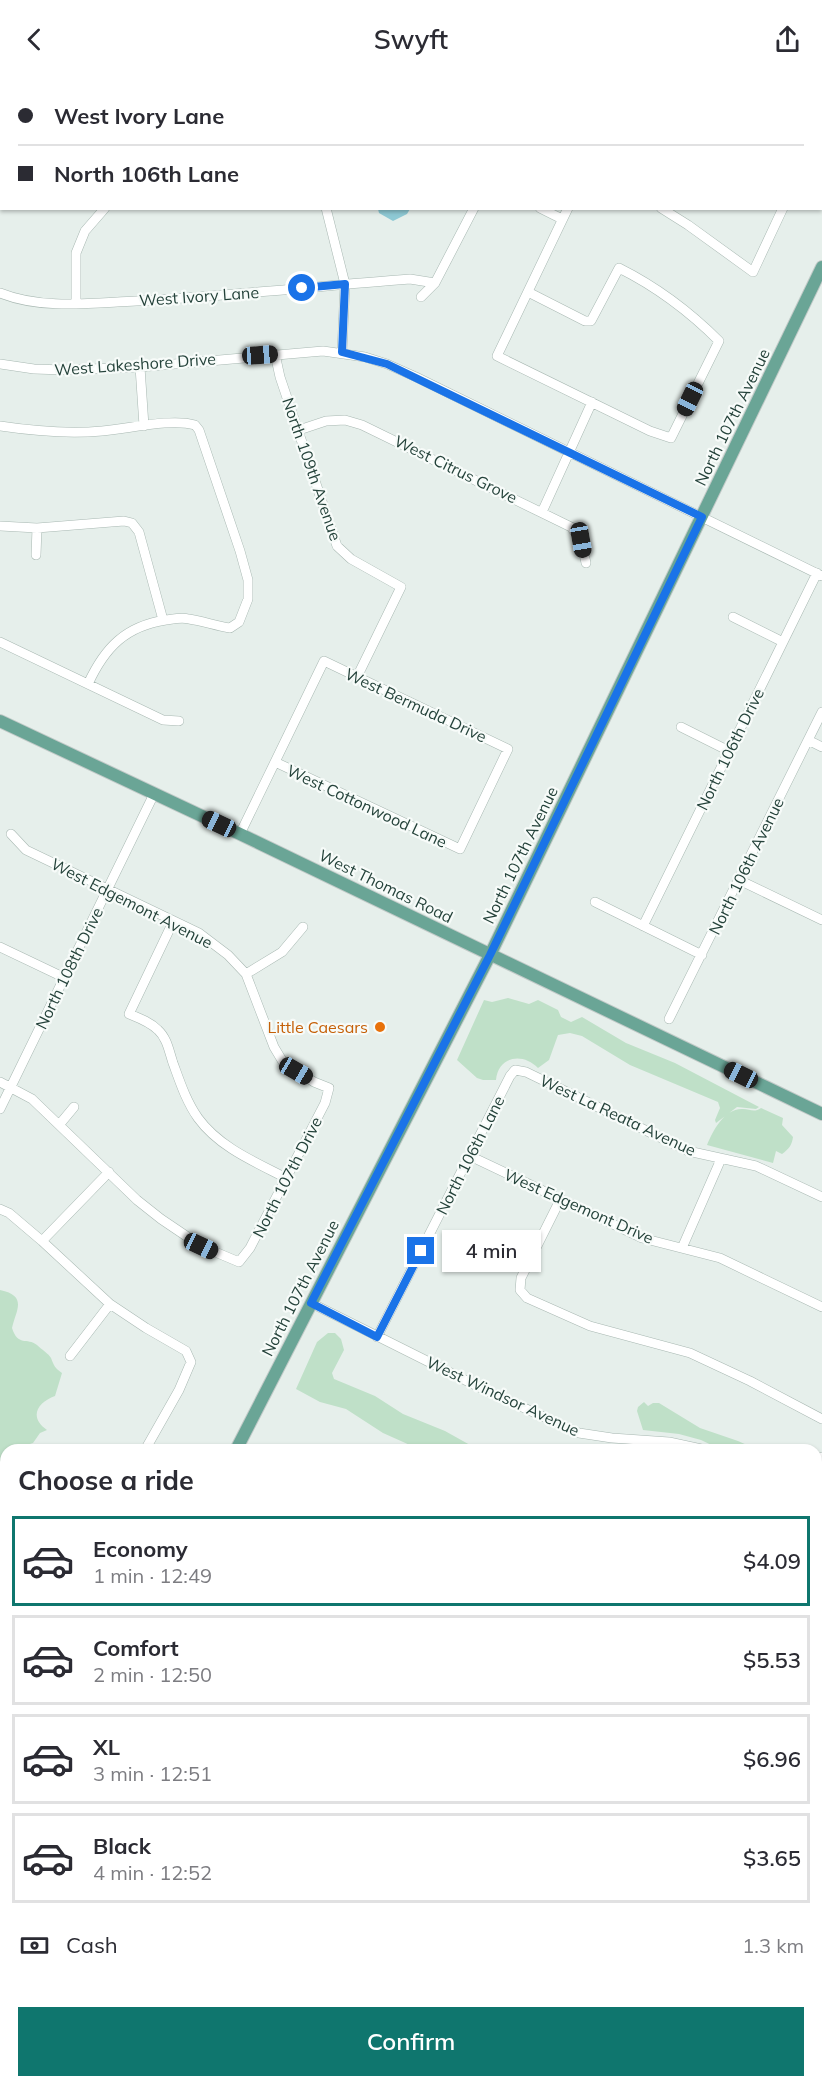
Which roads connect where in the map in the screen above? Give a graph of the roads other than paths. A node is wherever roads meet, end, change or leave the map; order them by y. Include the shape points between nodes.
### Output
1 (103, 210) edge
2 (326, 210) edge
3 (473, 210) edge
4 (544, 210) edge
5 (567, 210) edge
6 (664, 210) edge
7 (782, 210) edge
8 (562, 219) junction
9 (822, 267) edge
10 (435, 283) junction
11 (345, 284) junction
12 (528, 292) junction
13 (0, 293) edge
14 (421, 297) dead end
15 (76, 304) junction
16 (342, 352) junction
17 (275, 354) junction
18 (0, 364) edge
19 (140, 367) junction
20 (592, 402) junction
21 (0, 426) edge
22 (144, 426) junction
23 (299, 430) junction
24 (570, 452) junction
25 (543, 512) junction
26 (702, 517) junction
27 (0, 526) edge
28 (37, 528) junction
29 (36, 555) dead end
30 (585, 563) dead end
31 (819, 574) edge
32 (733, 617) dead end
33 (163, 620) junction
34 (0, 642) edge
35 (783, 642) junction
36 (357, 677) junction
37 (88, 684) junction
38 (822, 712) edge
39 (0, 721) edge
40 (179, 721) dead end
41 (681, 728) dead end
42 (808, 740) junction
43 (822, 747) edge
44 (729, 751) junction
45 (275, 762) junction
46 (154, 794) junction
47 (11, 834) dead end
48 (240, 834) junction
49 (460, 849) joint
50 (739, 880) junction
51 (107, 890) junction
52 (595, 902) dead end
53 (822, 920) edge
54 (173, 922) junction
55 (643, 926) junction
56 (303, 927) dead end
57 (0, 947) edge
58 (490, 955) junction
59 (702, 955) junction
60 (246, 974) junction
61 (64, 978) junction
62 (669, 1019) dead end
63 (515, 1070) joint
64 (0, 1082) edge
65 (11, 1087) junction
66 (329, 1088) joint
67 (74, 1107) dead end
68 (0, 1109) edge
69 (822, 1114) edge
70 (59, 1125) junction
71 (470, 1156) junction
72 (721, 1159) junction
73 (110, 1172) junction
74 (286, 1178) junction
75 (822, 1197) edge
76 (560, 1200) junction
77 (0, 1209) edge
78 (42, 1241) junction
79 (682, 1248) junction
80 (311, 1303) junction
81 (110, 1304) junction
82 (822, 1307) edge
83 (377, 1337) junction
84 (70, 1356) dead end
85 (822, 1419) edge
86 (148, 1444) edge
87 (239, 1444) edge
88 (678, 1444) edge

1 - 15 street via 85,231 76,253
2 - 11 street
3 - 10 street
4 - 8 street
5 - 8 street
6 - 7 street via 753,272
8 - 12 street
9 - 26 main road, North 107th Avenue
10 - 11 street, West Ivory Lane via 410,279
10 - 14 street
11 - 15 street, West Ivory Lane
11 - 16 street
12 - 20 street via 497,356
12 - 20 street via 591,321 619,268 647,282 691,314 719,341 672,438
13 - 15 street, West Ivory Lane
16 - 17 street, West Lakeshore Drive
16 - 24 street, West Lakeshore Drive via 387,364
17 - 19 street, West Lakeshore Drive
17 - 23 street, North 109th Avenue
18 - 19 street, West Lakeshore Drive via 64,370
19 - 22 street
20 - 24 street
21 - 22 street via 100,431
22 - 33 street via 195,424 248,580 248,599 239,622 230,628 188,618
23 - 25 street, West Citrus Grove via 345,420 362,424
23 - 36 street, North 109th Avenue via 337,546 351,560 401,587
24 - 25 street
24 - 26 street, West Lakeshore Drive
25 - 30 street, West Citrus Grove via 571,527 581,540
26 - 31 street, West Lakeshore Drive
26 - 58 main road, North 107th Avenue
27 - 28 street
28 - 29 street
28 - 33 street via 132,523 139,532
31 - 35 street, North 106th Drive
32 - 35 street
33 - 37 street via 133,628 100,660
34 - 37 street
35 - 44 street, North 106th Drive
36 - 45 street, West Bermuda Drive via 324,661
36 - 49 street, West Bermuda Drive via 508,749
37 - 40 street via 163,720
38 - 42 street, North 106th Avenue
39 - 46 main road, West Thomas Road
41 - 44 street
42 - 43 street
42 - 50 street, North 106th Avenue
44 - 55 street, North 106th Drive
45 - 48 street
45 - 49 street, West Cottonwood Lane
46 - 48 main road, West Thomas Road
46 - 51 street, North 108th Drive
47 - 51 street, West Edgemont Avenue via 26,850
48 - 58 main road, West Thomas Road
50 - 53 street
50 - 59 street, North 106th Avenue
51 - 54 street, West Edgemont Avenue
51 - 61 street, North 108th Drive
52 - 55 street
54 - 60 street, West Edgemont Avenue via 213,942
54 - 74 street via 129,1014 158,1030 166,1041 186,1098 199,1119 237,1153
55 - 59 street
56 - 60 street via 282,952
57 - 61 street
58 - 69 main road, West Thomas Road
58 - 80 main road, North 107th Avenue
59 - 62 street, North 106th Avenue
60 - 66 street, West Edgemont Avenue via 283,1062
61 - 65 street, North 108th Drive
63 - 71 street, North 106th Lane
63 - 72 street, West La Reata Avenue via 688,1151
64 - 65 street
65 - 68 street, North 108th Drive
65 - 70 street via 33,1099
66 - 74 street, North 107th Drive
67 - 70 street
70 - 73 street
71 - 76 street, West Edgemont Drive
71 - 83 street, North 106th Lane
72 - 75 street, West La Reata Avenue via 756,1166
72 - 79 street
73 - 74 street, North 107th Drive via 137,1200 180,1233 239,1262
73 - 78 street
76 - 79 street, West Edgemont Drive via 642,1238
76 - 85 street via 521,1278 520,1290 527,1298 590,1326 690,1353
77 - 78 street
78 - 81 street
79 - 82 street, West Edgemont Drive via 720,1258
80 - 83 street, West Windsor Avenue
80 - 87 main road, North 107th Avenue
81 - 84 street
81 - 86 street via 186,1352 191,1362
83 - 88 street, West Windsor Avenue via 579,1433

